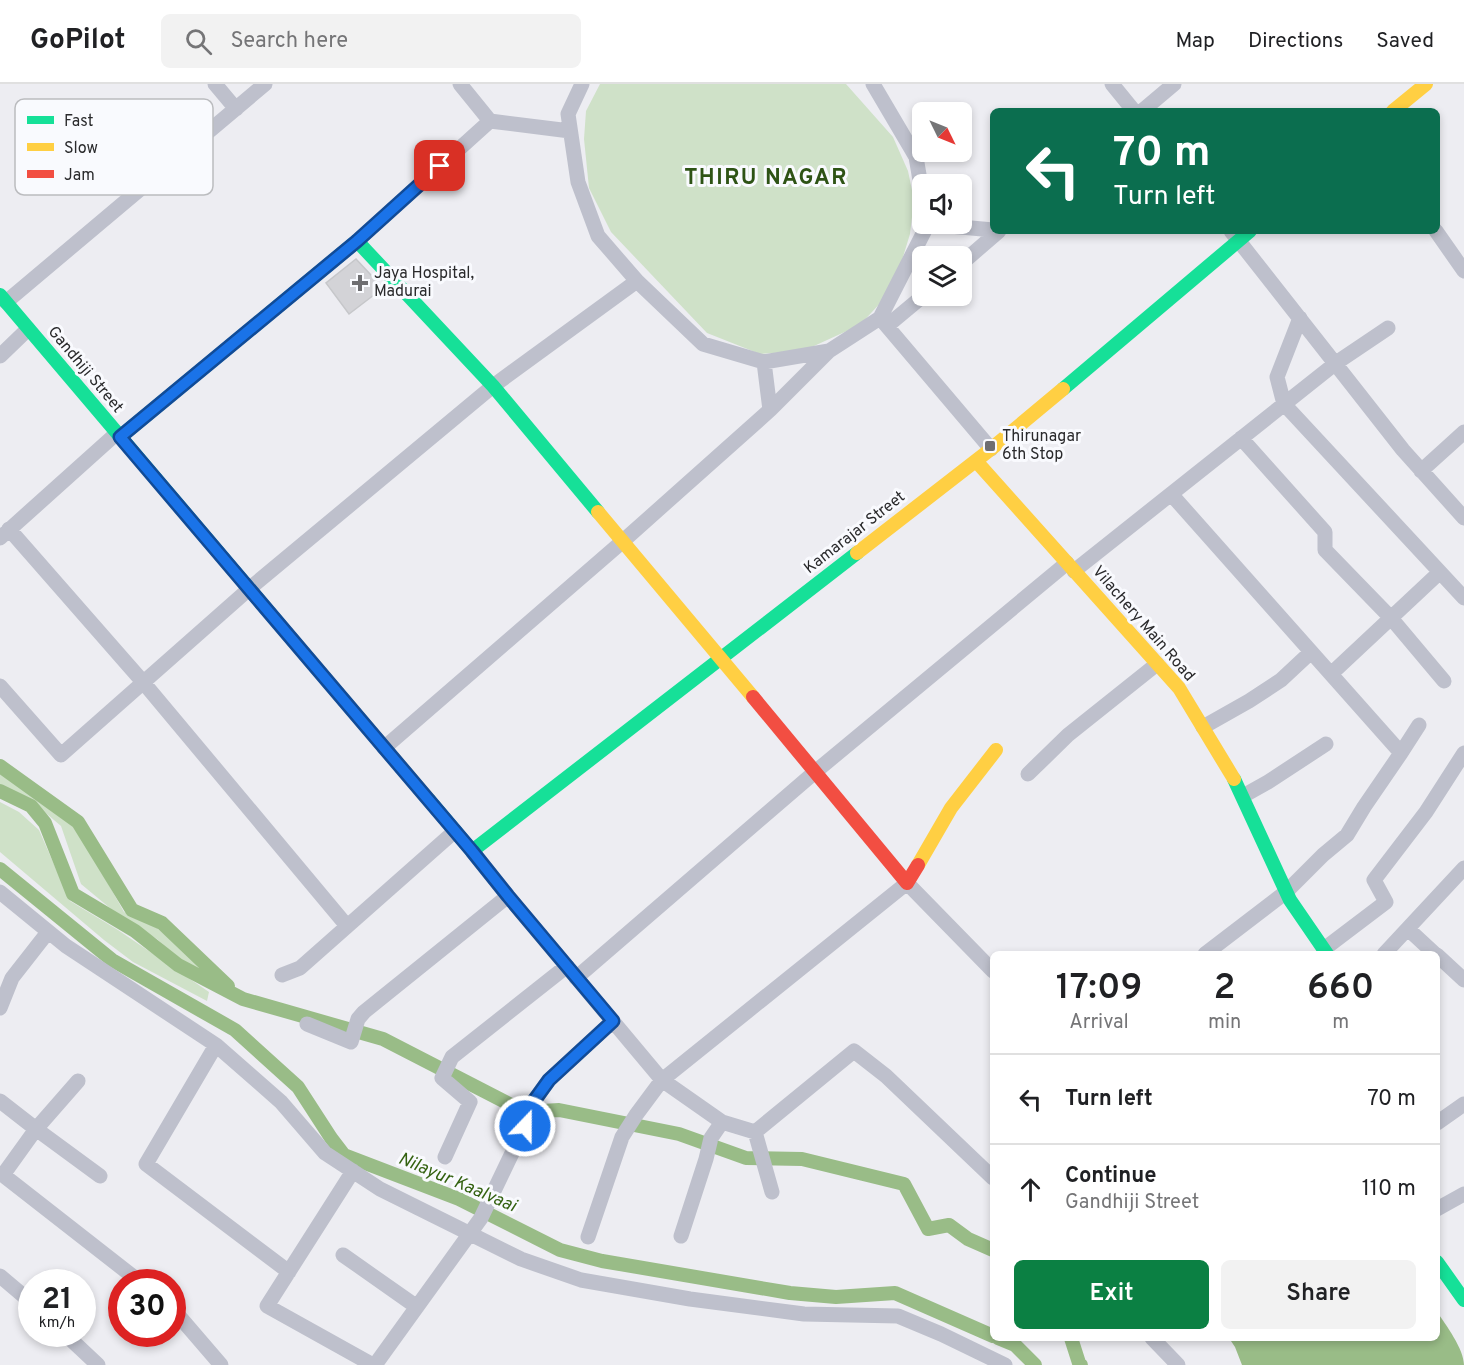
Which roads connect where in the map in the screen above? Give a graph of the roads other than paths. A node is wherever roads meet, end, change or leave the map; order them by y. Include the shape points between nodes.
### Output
1 (215, 84) edge
2 (265, 84) edge
3 (460, 84) edge
4 (582, 84) edge
5 (873, 84) edge
6 (1112, 84) edge
7 (1174, 84) edge
8 (1426, 84) edge
9 (1132, 108) edge
10 (1146, 108) edge
11 (1397, 108) edge
12 (236, 109) junction
13 (490, 121) junction
14 (213, 128) edge
15 (570, 131) junction
16 (919, 174) edge
17 (131, 195) edge
18 (972, 228) edge
19 (990, 230) edge
20 (924, 234) edge
21 (996, 234) edge
22 (1240, 234) edge
23 (1438, 234) edge
24 (357, 241) junction
25 (972, 254) edge
26 (1464, 271) edge
27 (637, 281) junction
28 (3, 299) edge
29 (912, 303) edge
30 (1300, 318) junction
31 (884, 322) junction
32 (28, 328) junction
33 (1388, 328) dead end
34 (829, 351) junction
35 (0, 356) edge
36 (764, 362) junction
37 (1336, 363) junction
38 (493, 386) junction
39 (1284, 404) junction
40 (770, 410) junction
41 (1464, 432) edge
42 (118, 435) junction
43 (1241, 438) junction
44 (991, 449) junction
45 (976, 461) junction
46 (1421, 471) junction
47 (1171, 494) junction
48 (1464, 518) edge
49 (4, 533) edge
50 (622, 540) junction
51 (1071, 567) junction
52 (1440, 572) junction
53 (249, 589) junction
54 (1464, 598) edge
55 (1391, 618) junction
56 (1311, 652) junction
57 (721, 657) junction
58 (1157, 664) junction
59 (1331, 674) junction
60 (143, 681) junction
61 (1444, 681) dead end
62 (0, 686) edge
63 (1419, 725) dead end
64 (1203, 727) junction
65 (1326, 744) dead end
66 (384, 748) junction
67 (996, 750) dead end
68 (1401, 753) junction
69 (1464, 753) edge
70 (815, 772) junction
71 (1028, 774) dead end
72 (1243, 796) junction
73 (455, 831) junction
74 (472, 851) junction
75 (1464, 868) edge
76 (906, 883) junction
77 (0, 892) edge
78 (1286, 892) junction
79 (508, 896) junction
80 (347, 926) junction
81 (1408, 929) junction
82 (48, 932) junction
83 (1324, 949) edge
84 (1209, 951) edge
85 (1387, 951) edge
86 (1432, 951) edge
87 (1440, 959) edge
88 (990, 967) edge
89 (572, 972) junction
90 (282, 975) dead end
91 (1464, 980) edge
92 (0, 1008) edge
93 (613, 1021) junction
94 (306, 1024) dead end
95 (216, 1045) junction
96 (662, 1080) junction
97 (78, 1081) dead end
98 (0, 1101) edge
99 (1464, 1104) edge
100 (1440, 1121) edge
101 (722, 1122) junction
102 (36, 1129) junction
103 (755, 1132) junction
104 (445, 1157) dead end
105 (353, 1171) junction
106 (990, 1175) edge
107 (1, 1176) edge
108 (100, 1176) dead end
109 (772, 1192) dead end
110 (1464, 1194) edge
111 (1440, 1207) edge
112 (471, 1234) junction
113 (681, 1236) dead end
114 (588, 1238) dead end
115 (343, 1256) dead end
116 (1440, 1266) edge
117 (123, 1269) edge
118 (289, 1272) junction
119 (0, 1276) edge
120 (18, 1291) edge
121 (1464, 1300) edge
122 (417, 1307) junction
123 (186, 1324) edge
124 (1155, 1341) edge
125 (79, 1347) edge
126 (98, 1365) edge
127 (221, 1365) edge
128 (374, 1365) edge
129 (1005, 1365) edge
130 (1178, 1365) edge

1 - 12 street
2 - 12 street
3 - 13 street
4 - 15 street via 568,114
5 - 16 street via 916,158
6 - 9 street
7 - 10 street
8 - 11 main road
12 - 14 street
13 - 15 street
13 - 24 street
15 - 27 street via 578,182 598,236
17 - 28 street
18 - 19 street
20 - 31 street
21 - 25 street
22 - 30 street
22 - 44 main road, Kamarajar Street
23 - 26 street
24 - 38 main road
24 - 42 main road
27 - 36 street via 703,344
27 - 38 street
28 - 32 main road, Gandhiji Street
29 - 31 street
30 - 37 street
30 - 39 street via 1277,377
31 - 34 street
31 - 44 street
32 - 35 street
32 - 42 main road, Gandhiji Street
33 - 37 street
34 - 36 street
34 - 40 street
36 - 40 street
37 - 39 street
37 - 46 street
38 - 50 main road
38 - 53 street
39 - 43 street
39 - 52 street
40 - 50 street
41 - 46 street
42 - 49 street
42 - 53 main road, Gandhiji Street
43 - 47 street
43 - 55 street via 1325,532 1325,550
44 - 45 main road, Kamarajar Street
45 - 51 main road, Vilachery Main Road
45 - 57 main road, Kamarajar Street
46 - 48 street
47 - 51 street
47 - 56 street
49 - 60 street
50 - 57 main road
50 - 66 street
51 - 58 main road, Vilachery Main Road
51 - 70 street
52 - 54 street
52 - 55 street
53 - 60 street
53 - 66 main road, Gandhiji Street
55 - 59 street
55 - 61 street
56 - 59 street
56 - 64 street via 1281,680
57 - 70 main road
57 - 74 main road, Kamarajar Street
58 - 64 main road, Vilachery Main Road via 1179,688
58 - 71 street via 1068,735
59 - 68 street
60 - 62 street via 62,755
60 - 80 street
63 - 68 street
64 - 72 main road, Vilachery Main Road
65 - 72 street
66 - 73 main road, Gandhiji Street
67 - 76 main road via 951,808
68 - 78 street via 1347,835
69 - 83 street via 1426,812 1374,880 1386,902
70 - 76 main road
70 - 89 street
72 - 78 main road, Vilachery Main Road
73 - 74 main road, Gandhiji Street
73 - 80 street
74 - 79 street
75 - 81 street
76 - 88 street
76 - 96 street
77 - 82 street
78 - 83 main road, Vilachery Main Road
78 - 84 street
79 - 89 street
79 - 94 street via 364,1012 351,1042
80 - 90 street via 300,968
81 - 85 street
81 - 86 street
82 - 92 street via 12,978
82 - 95 street
87 - 91 street
89 - 93 street
89 - 104 street via 452,1057 442,1078 470,1102
93 - 96 street
93 - 112 street via 549,1080 531,1105 525,1126
95 - 105 street via 281,1102 325,1153
95 - 118 street via 146,1164
96 - 101 street
96 - 114 street via 622,1137
97 - 102 street
98 - 102 street
99 - 100 street
101 - 103 street
101 - 113 street via 711,1138
102 - 107 street
102 - 108 street
103 - 106 street via 854,1050
103 - 109 street
105 - 112 street via 380,1189
105 - 118 street
107 - 117 street
110 - 111 street
112 - 122 street
112 - 129 street via 521,1259 581,1280 804,1314 898,1316
115 - 122 street
116 - 121 main road
118 - 128 street via 267,1306
119 - 120 street
122 - 128 street
123 - 127 street
124 - 130 street
125 - 126 street

